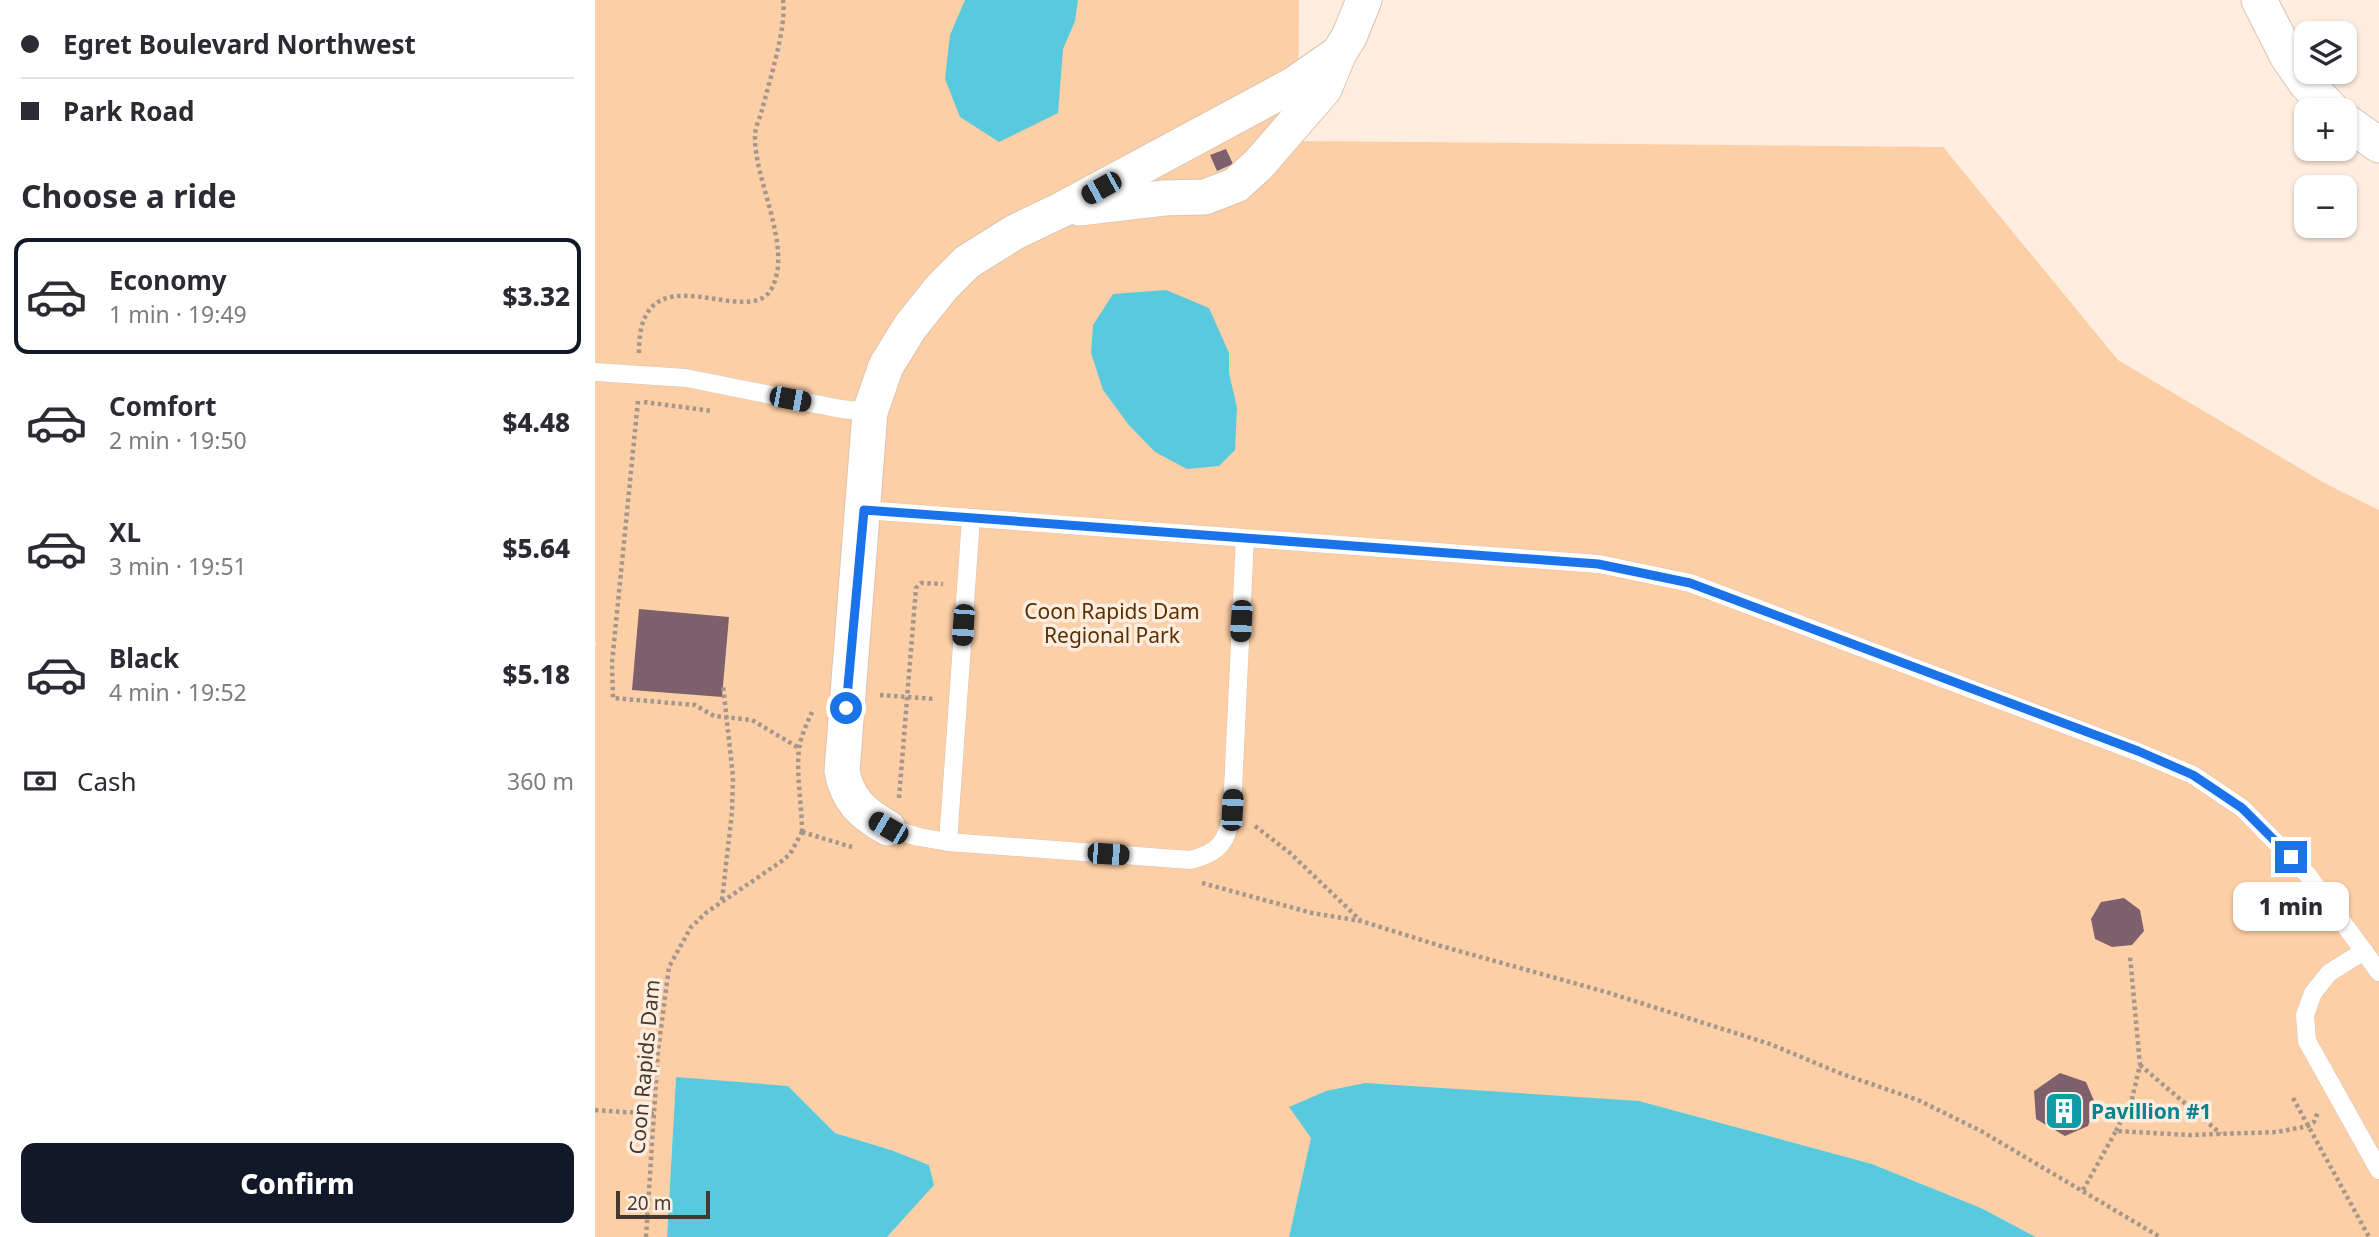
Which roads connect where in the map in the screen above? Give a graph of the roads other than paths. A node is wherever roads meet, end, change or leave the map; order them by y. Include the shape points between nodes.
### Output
1 (1364, 0) edge
2 (2259, 0) edge
3 (1339, 53) junction
4 (2320, 98) edge
5 (2357, 129) edge
6 (2379, 145) edge
7 (1061, 210) junction
8 (595, 372) edge
9 (870, 412) junction
10 (864, 510) junction
11 (971, 518) junction
12 (1245, 538) junction
13 (888, 828) joint
14 (947, 842) junction
15 (2364, 951) junction
16 (2379, 972) edge
17 (2379, 1170) edge

1 - 3 street
2 - 4 street via 2288,57
3 - 7 street via 1293,85
3 - 7 street via 1324,89 1236,185 1205,197
5 - 6 street
7 - 9 street via 967,262 942,287 891,358
8 - 9 lane via 686,378
9 - 10 street
10 - 11 lane
10 - 13 street via 842,771 849,795
11 - 12 lane
11 - 14 lane
12 - 14 lane via 1232,810 1222,844 1210,855 1190,860
12 - 15 lane via 1598,564 1690,583 2193,775 2242,808 2307,874
13 - 14 lane
15 - 16 lane
15 - 17 lane via 2329,973 2312,993 2305,1015 2307,1041

